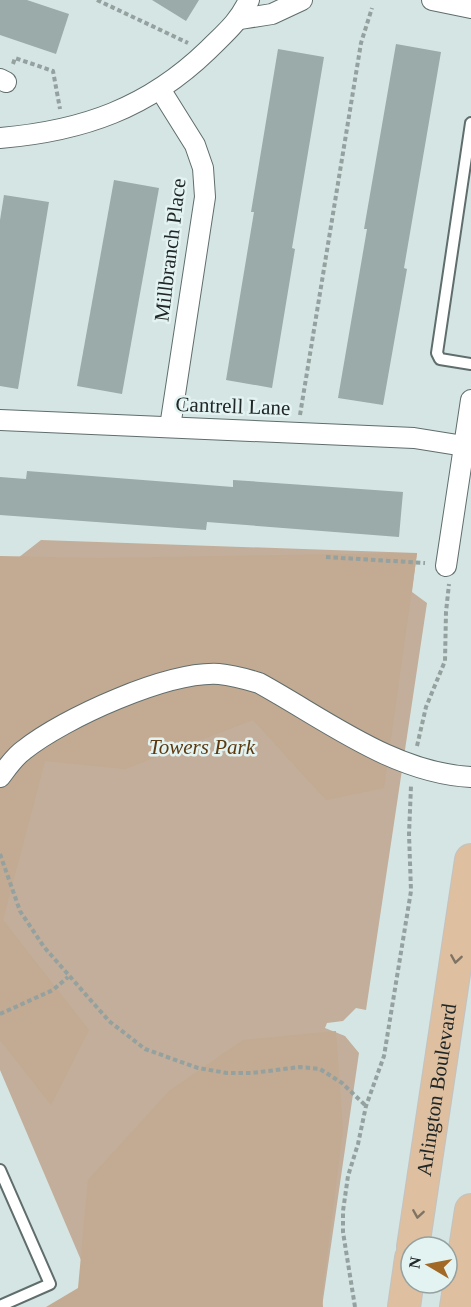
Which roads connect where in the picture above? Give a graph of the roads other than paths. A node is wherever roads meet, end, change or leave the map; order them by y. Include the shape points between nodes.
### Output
1 (249, 0) edge
2 (302, 0) edge
3 (432, 0) edge
4 (471, 8) edge
5 (240, 19) junction
6 (160, 89) junction
7 (471, 123) edge
8 (0, 138) edge
9 (471, 364) edge
10 (471, 400) edge
11 (0, 420) edge
12 (170, 427) junction
13 (464, 446) junction
14 (446, 566) road end
15 (0, 777) edge
16 (471, 777) edge
17 (471, 860) edge
18 (0, 1170) edge
19 (471, 1210) edge
20 (415, 1235) edge
21 (0, 1306) edge
22 (456, 1307) edge

1 - 5 street
2 - 5 street via 272,14
3 - 4 street
5 - 6 street via 198,60
6 - 8 street via 126,108 84,124
6 - 12 street, Millbranch Place via 195,145 203,168 205,197
7 - 9 lane via 437,353 440,359
10 - 13 street
11 - 12 street, Cantrell Lane
12 - 13 street, Cantrell Lane via 414,438
13 - 14 street
15 - 16 street via 22,751 70,721 128,695 179,679 219,674 259,683 385,754 452,776
17 -> 20 main road, Arlington Boulevard
18 - 21 lane via 50,1284
19 - 22 main road

